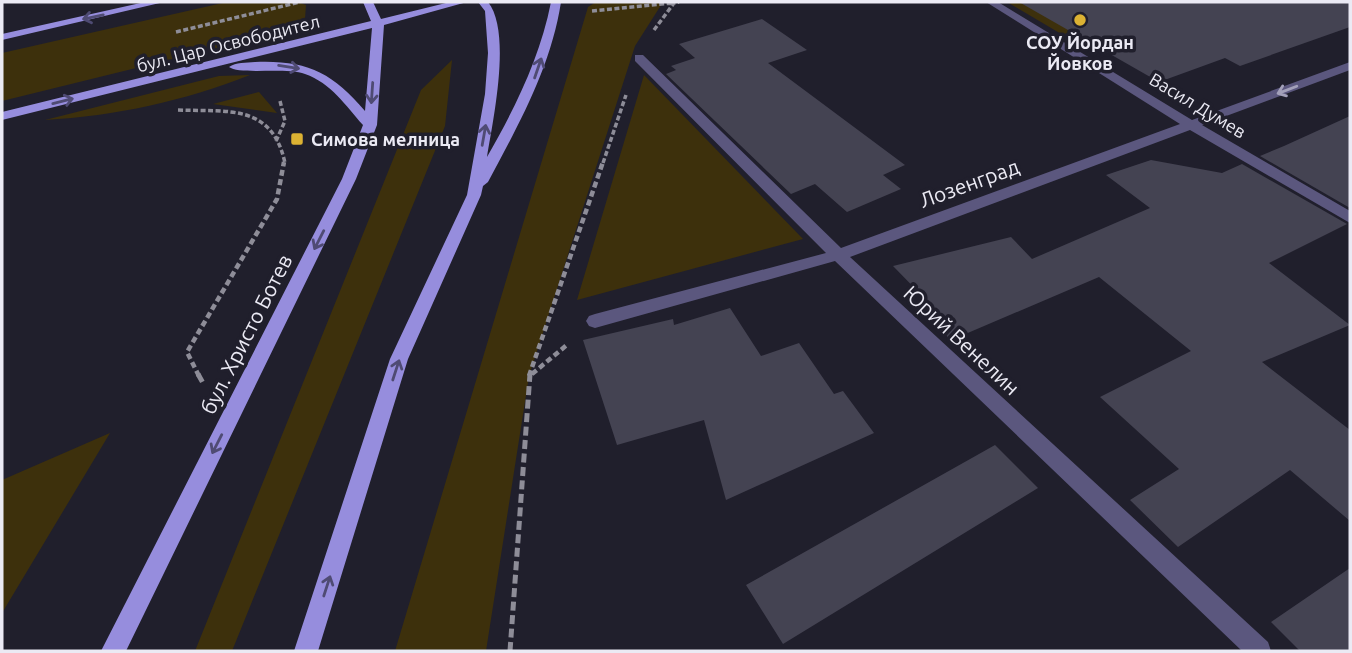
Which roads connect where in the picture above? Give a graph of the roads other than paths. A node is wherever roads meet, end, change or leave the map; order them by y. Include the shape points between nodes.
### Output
1 (159, 2) edge
2 (368, 2) edge
3 (462, 2) edge
4 (483, 2) edge
5 (556, 2) edge
6 (991, 2) edge
7 (378, 25) junction
8 (2, 37) edge
9 (639, 58) dead end
10 (1350, 66) edge
11 (125, 86) junction
12 (2, 116) edge
13 (370, 125) junction
14 (1194, 126) junction
15 (474, 195) junction
16 (1350, 218) edge
17 (838, 255) junction
18 (595, 321) road end
19 (113, 651) edge
20 (306, 651) edge
21 (1259, 651) edge

1 -> 8 main road
2 - 7 main road
3 - 7 main road, бул. Цар Освободител
15 -> 4 main road via 494,53 490,11
15 -> 5 main road via 525,101
6 - 14 street, Васил Думев
7 - 11 main road, бул. Цар Освободител
7 -> 13 main road, бул. Христо Ботев
9 - 17 street, Юрий Венелин
10 -> 14 street, Лозенград
12 -> 11 main road, бул. Цар Освободител
11 -> 13 main road via 233,67 283,65 316,73
13 -> 19 main road, бул. Христо Ботев via 349,179
14 - 16 street, Васил Думев
14 - 17 street, Лозенград
20 -> 15 main road via 399,359
17 - 18 street, Лозенград
17 - 21 street, Юрий Венелин

